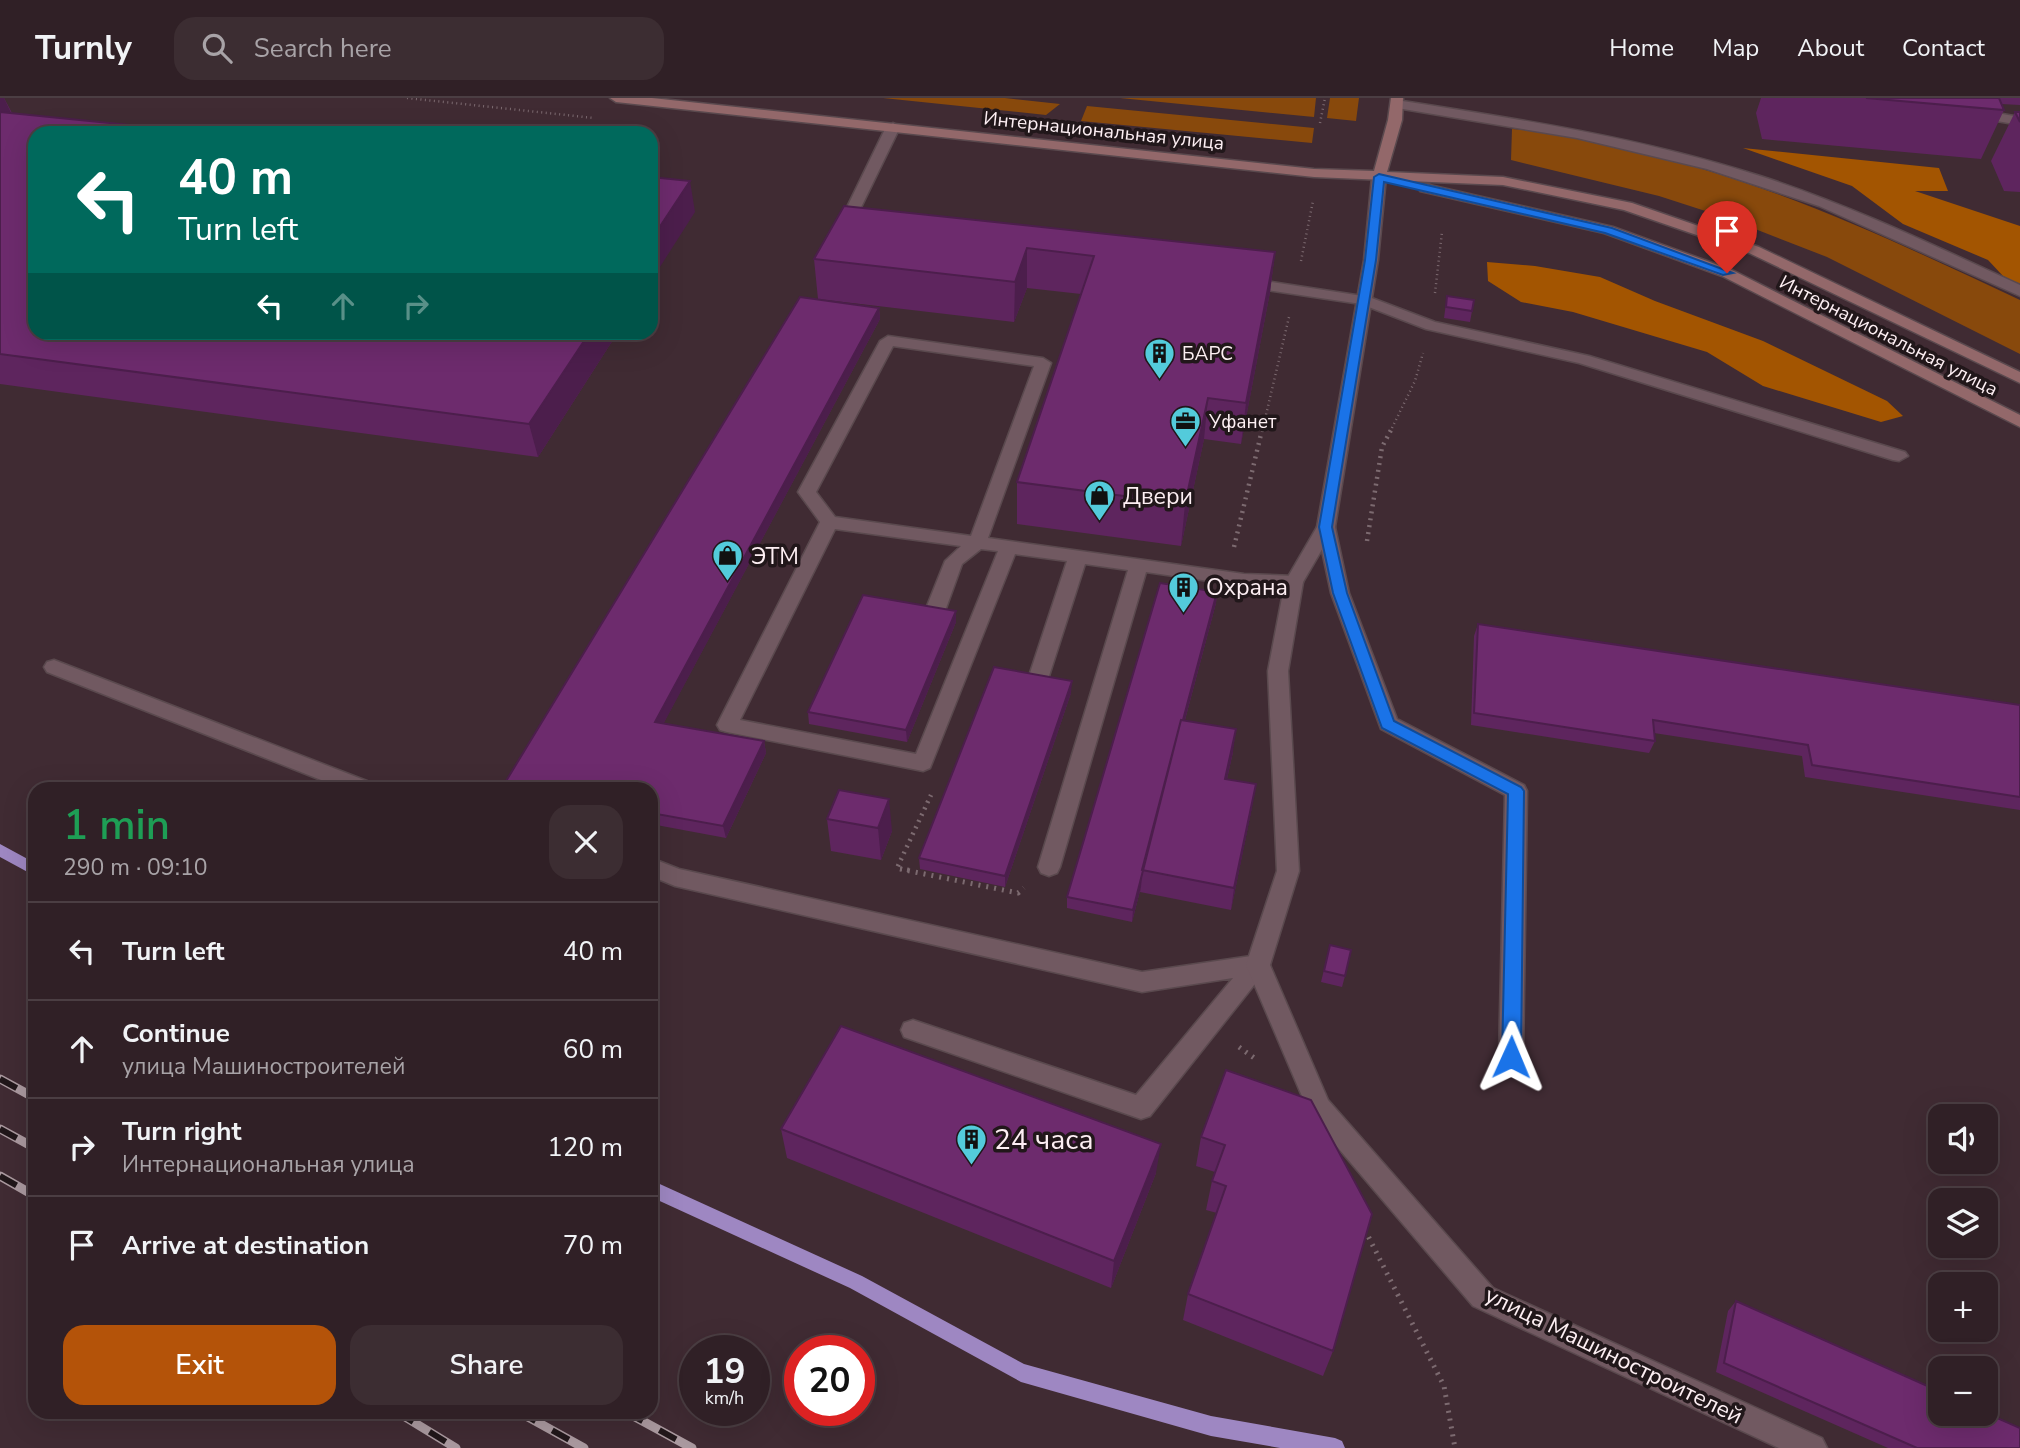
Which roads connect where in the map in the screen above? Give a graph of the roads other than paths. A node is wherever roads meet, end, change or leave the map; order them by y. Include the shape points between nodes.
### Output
1 (616, 98) edge
2 (1396, 101) edge
3 (1956, 110) dead end
4 (2020, 121) edge
5 (893, 127) junction
6 (1379, 177) junction
7 (856, 235) edge
8 (1226, 280) edge
9 (2020, 291) edge
10 (1364, 300) junction
11 (2020, 378) edge
12 (2020, 422) edge
13 (1899, 456) dead end
14 (830, 522) junction
15 (1325, 527) junction
16 (978, 542) junction
17 (1009, 546) junction
18 (1078, 556) junction
19 (1139, 564) junction
20 (1294, 582) junction
21 (935, 611) edge
22 (54, 667) dead end
23 (1039, 676) edge
24 (347, 782) edge
25 (1049, 867) road end
26 (658, 870) edge
27 (1258, 965) junction
28 (913, 1030) dead end
29 (1511, 1057) dead end
30 (1812, 1448) edge

1 - 5 main road, Интернациональная улица
2 - 6 main road
2 - 9 street via 1629,145 1754,178 1862,216
3 - 4 street
5 - 6 main road, Интернациональная улица
5 - 7 street via 842,233
6 - 10 street
6 - 11 main road, Интернациональная улица via 1503,181 1627,206 1754,250
6 - 12 main road, Интернациональная улица via 1608,230 1727,273
8 - 10 street
10 - 13 street via 1431,326 1583,359
10 - 15 street
14 - 16 street
14 - 16 street via 807,492 888,341 1043,363
14 - 17 street via 727,725 923,763
15 - 20 street
15 - 29 street via 1340,593 1388,724 1516,791
16 - 17 street
16 - 21 street via 954,561
17 - 18 street
18 - 19 street
18 - 23 street
19 - 20 street
19 - 25 street
20 - 27 street via 1279,671 1288,871
22 - 24 street
26 - 27 street via 1142,982
27 - 28 street via 1141,1108
27 - 30 street, улица Машиностроителей via 1319,1107 1483,1297

